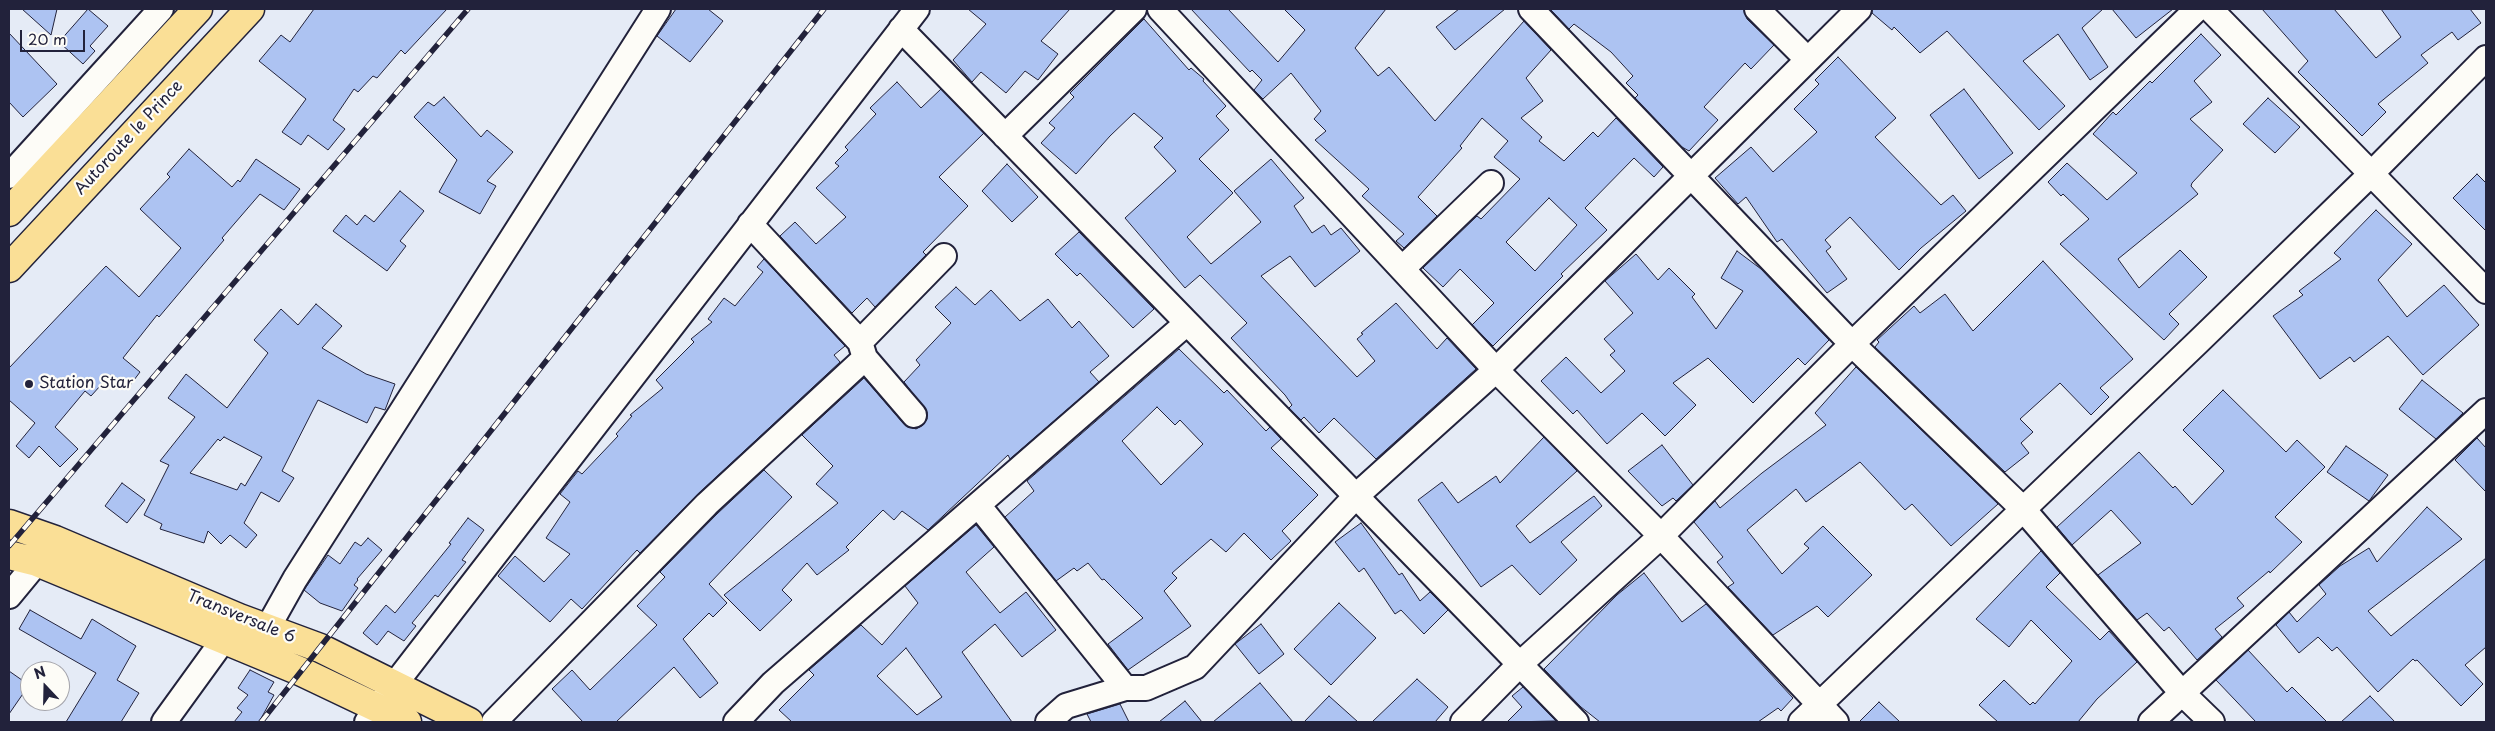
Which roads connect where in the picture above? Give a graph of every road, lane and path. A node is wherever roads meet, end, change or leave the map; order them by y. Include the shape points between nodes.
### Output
1 (161, 9) edge
2 (198, 9) edge
3 (250, 9) edge
4 (658, 9) edge
5 (917, 9) edge
6 (1134, 9) edge
7 (1160, 9) edge
8 (1531, 9) edge
9 (1757, 9) edge
10 (1859, 9) edge
11 (2197, 9) edge
12 (2210, 9) edge
13 (901, 29) junction
14 (2486, 58) edge
15 (1807, 59) junction
16 (1005, 136) junction
17 (2372, 174) junction
18 (1692, 175) junction
19 (9, 176) edge
20 (1491, 183) dead end
21 (9, 212) edge
22 (750, 224) junction
23 (944, 256) dead end
24 (9, 268) edge
25 (1402, 269) junction
26 (2486, 291) edge
27 (1187, 323) junction
28 (1852, 344) junction
29 (862, 350) junction
30 (1496, 370) junction
31 (2486, 411) edge
32 (914, 414) dead end
33 (1356, 496) junction
34 (978, 504) junction
35 (2023, 509) junction
36 (9, 524) edge
37 (1661, 536) junction
38 (55, 540) junction
39 (9, 555) edge
40 (37, 562) junction
41 (9, 596) edge
42 (239, 618) junction
43 (268, 629) junction
44 (224, 640) junction
45 (1520, 664) junction
46 (395, 684) junction
47 (1126, 688) junction
48 (2182, 693) junction
49 (1820, 705) junction
50 (373, 715) edge
51 (164, 722) edge
52 (407, 722) edge
53 (468, 722) edge
54 (494, 722) edge
55 (736, 722) edge
56 (1048, 722) edge
57 (1462, 722) edge
58 (1576, 722) edge
59 (1801, 722) edge
60 (1836, 722) edge
61 (2151, 722) edge
62 (2212, 722) edge

1 - 19 street
2 - 21 main road
3 - 24 main road, Autoroute le Prince
4 - 43 street via 295,579
5 - 13 street
6 - 16 street
7 - 25 street
8 - 18 street
9 - 15 street
10 - 15 street
11 - 28 street
12 - 17 street
13 - 16 street
13 - 22 street
14 - 17 street
15 - 18 street
16 - 27 street
17 - 26 street
17 - 35 street
18 - 28 street
18 - 30 street
20 - 25 street
22 - 29 street
22 - 46 street
23 - 29 street
25 - 30 street
27 - 33 street
27 - 34 street
28 - 35 street
28 - 37 street
29 - 32 street
29 - 54 street
30 - 33 street
30 - 37 street
31 - 48 street
33 - 45 street
33 - 47 street via 1195,667 1146,688
34 - 47 street
34 - 55 street via 772,683
35 - 48 street
35 - 49 street
36 - 38 main road, Transversale 6
37 - 45 street
37 - 49 street
38 - 40 street
38 - 42 main road, Transversale 6
39 - 40 main road, Transversale 6
40 - 41 street
40 - 44 main road, Transversale 6
42 - 43 main road, Transversale 6
42 - 44 street
43 - 46 main road, Transversale 6 via 320,648
44 - 50 main road, Transversale 6 via 302,672
44 - 51 street
45 - 57 street
45 - 58 street
46 - 50 street
46 - 53 main road, Transversale 6
47 - 56 street via 1066,706
48 - 61 street
48 - 62 street
49 - 59 street
49 - 60 street
50 - 52 main road, Transversale 6

